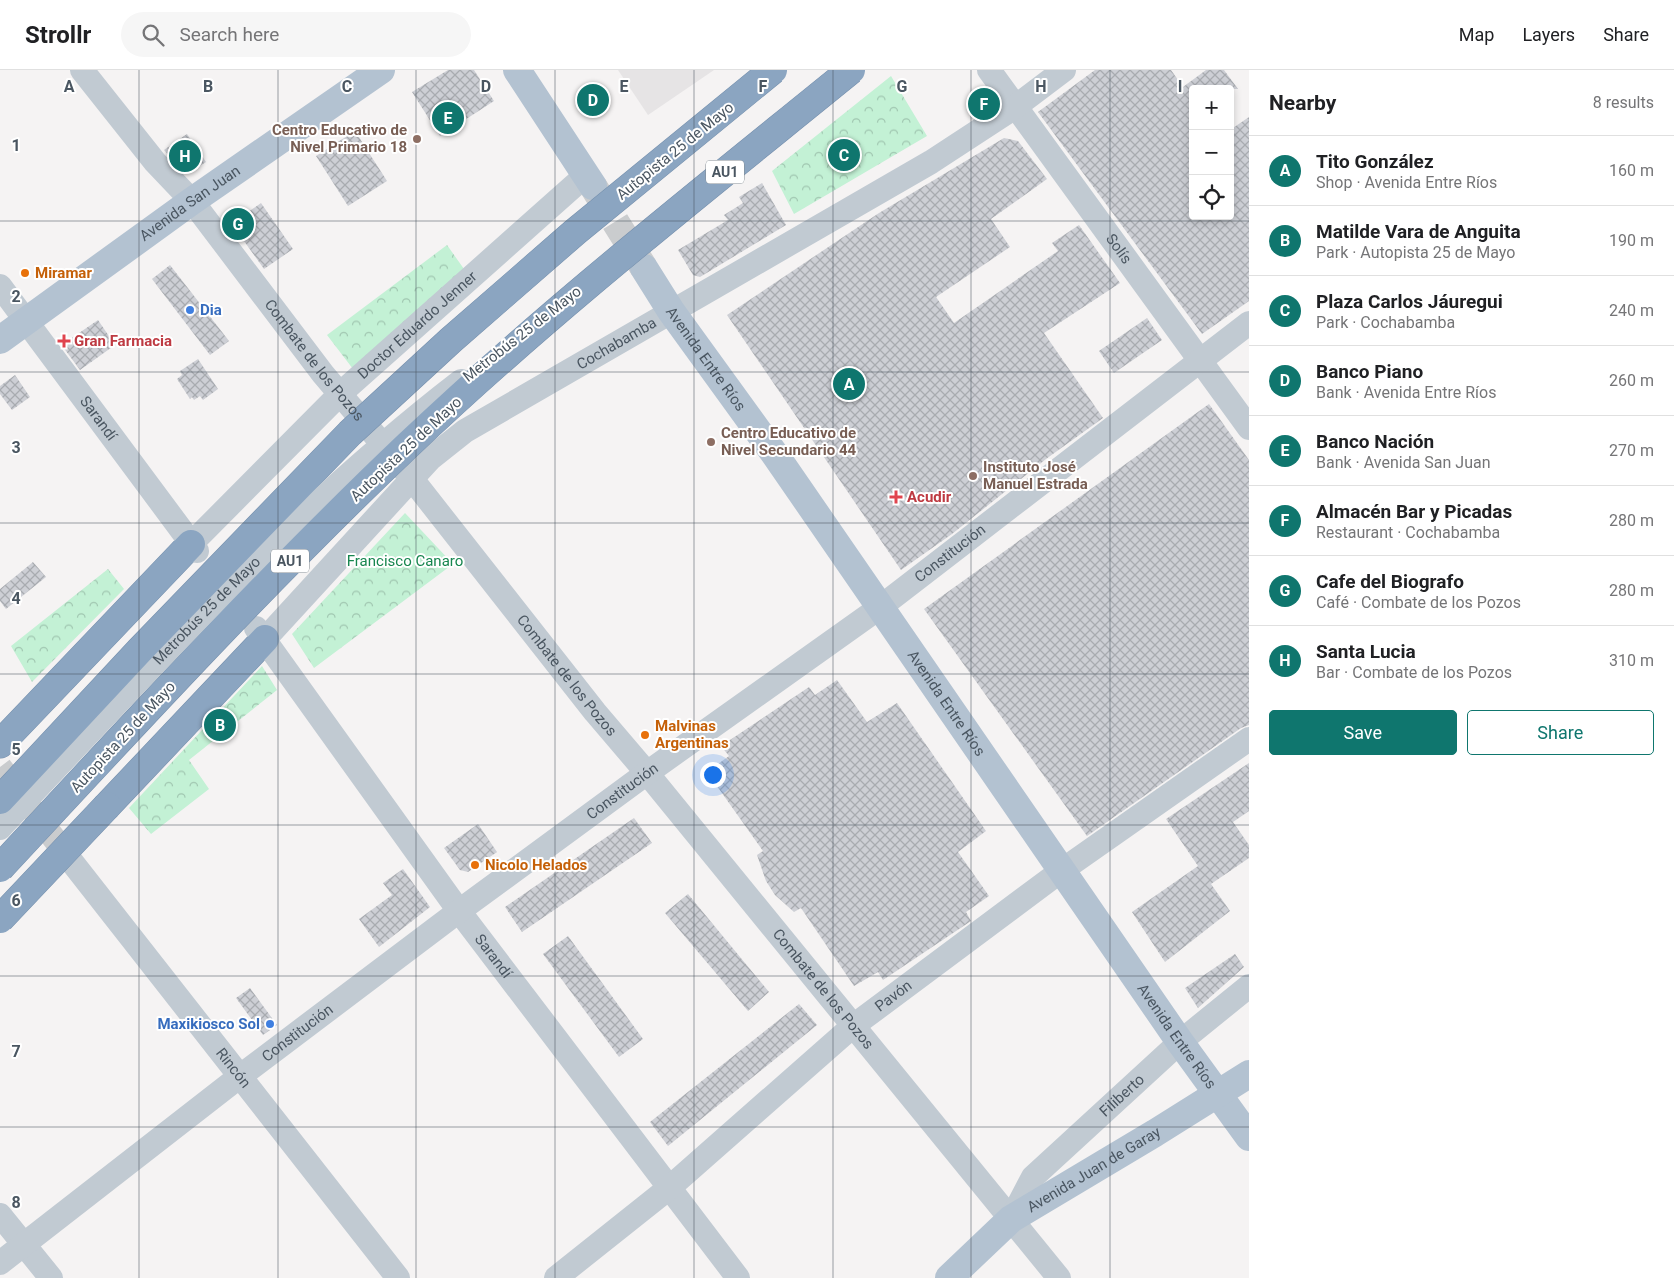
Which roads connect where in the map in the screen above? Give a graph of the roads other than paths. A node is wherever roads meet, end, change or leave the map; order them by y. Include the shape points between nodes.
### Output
1 (82, 70) edge
2 (381, 70) edge
3 (517, 70) edge
4 (774, 70) edge
5 (851, 70) edge
6 (989, 70) edge
7 (1064, 70) edge
8 (1015, 107) junction
9 (590, 180) joint
10 (192, 201) junction
11 (644, 268) tunnel mouth
12 (599, 275) junction
13 (0, 286) edge
14 (672, 311) junction
15 (27, 320) junction
16 (1249, 323) edge
17 (0, 340) edge
18 (1200, 362) junction
19 (342, 393) junction
20 (1249, 428) edge
21 (412, 479) junction
22 (262, 523) junction
23 (194, 548) junction
24 (879, 608) junction
25 (260, 634) junction
26 (138, 679) junction
27 (1249, 739) edge
28 (0, 744) edge
29 (647, 773) junction
30 (0, 800) edge
31 (0, 828) edge
32 (68, 857) tunnel mouth
33 (0, 868) edge
34 (1061, 871) junction
35 (459, 911) junction
36 (0, 919) edge
37 (1249, 986) edge
38 (853, 1026) junction
39 (1180, 1042) junction
40 (1249, 1074) edge
41 (239, 1077) junction
42 (1217, 1094) junction
43 (1249, 1137) edge
44 (669, 1188) junction
45 (0, 1215) edge
46 (1011, 1219) junction
47 (24, 1244) junction
48 (0, 1263) edge
49 (51, 1278) edge
50 (398, 1278) edge
51 (556, 1278) edge
52 (738, 1278) edge
53 (949, 1278) edge
54 (1059, 1278) edge

1 - 10 street, Combate de los Pozos via 155,162
2 - 10 main road, Avenida San Juan
3 - 9 main road
4 - 22 highway, Autopista 25 de Mayo, bridge via 575,232 451,340 350,433
5 - 12 highway, Autopista 25 de Mayo / AU1, bridge
6 - 8 street, Solís
7 - 8 street, Cochabamba
8 - 14 street, Cochabamba via 931,162
8 - 18 street, Solís
9 - 19 street, Doctor Eduardo Jenner
10 - 15 main road, Avenida San Juan
10 - 19 street, Combate de los Pozos via 323,374
11 - 14 main road, Avenida Entre Ríos
12 - 26 street, Metrobús 25 de Mayo, bridge via 386,440 262,556
12 - 33 highway, Autopista 25 de Mayo / AU1, bridge via 408,445 267,583
13 - 15 street, Sarandí
14 - 21 street, Cochabamba via 465,431 431,458
14 - 24 main road, Avenida Entre Ríos
15 - 17 main road, Avenida San Juan
15 - 23 street, Sarandí
16 - 18 street, Constitución
18 - 20 street, Solís
18 - 24 street, Constitución
19 - 21 street, Combate de los Pozos
19 - 23 street, Doctor Eduardo Jenner
21 - 25 street, Cochabamba
21 - 29 street, Combate de los Pozos via 595,712
22 - 26 street, Metrobús 25 de Mayo, bridge via 209,594
22 - 30 highway, Autopista 25 de Mayo, bridge
23 - 28 highway via 172,564
24 - 29 street, Constitución
24 - 34 main road, Avenida Entre Ríos
25 - 35 street, Sarandí
25 - 36 highway, bridge via 107,806
26 - 31 street, Metrobús 25 de Mayo, bridge
27 - 34 street, Pavón
29 - 35 street, Constitución
29 - 38 street, Combate de los Pozos
32 - 41 street, Rincón
34 - 38 street, Pavón
34 - 39 main road, Avenida Entre Ríos
35 - 41 street, Constitución
35 - 44 street, Sarandí
37 - 39 street, Filiberto
38 - 44 street, Pavón
38 - 46 street, Combate de los Pozos
39 - 42 main road, Avenida Entre Ríos
39 - 46 street, Filiberto via 1033,1177
40 - 42 main road, Avenida Juan de Garay
41 - 47 street, Constitución
41 - 50 street, Rincón
42 - 43 main road, Avenida Entre Ríos
42 - 46 main road, Avenida Juan de Garay
44 - 51 street, Pavón
44 - 52 street, Sarandí
45 - 47 street
46 - 53 main road, Avenida Juan de Garay
46 - 54 street, Combate de los Pozos
47 - 48 street, Constitución
47 - 49 street

